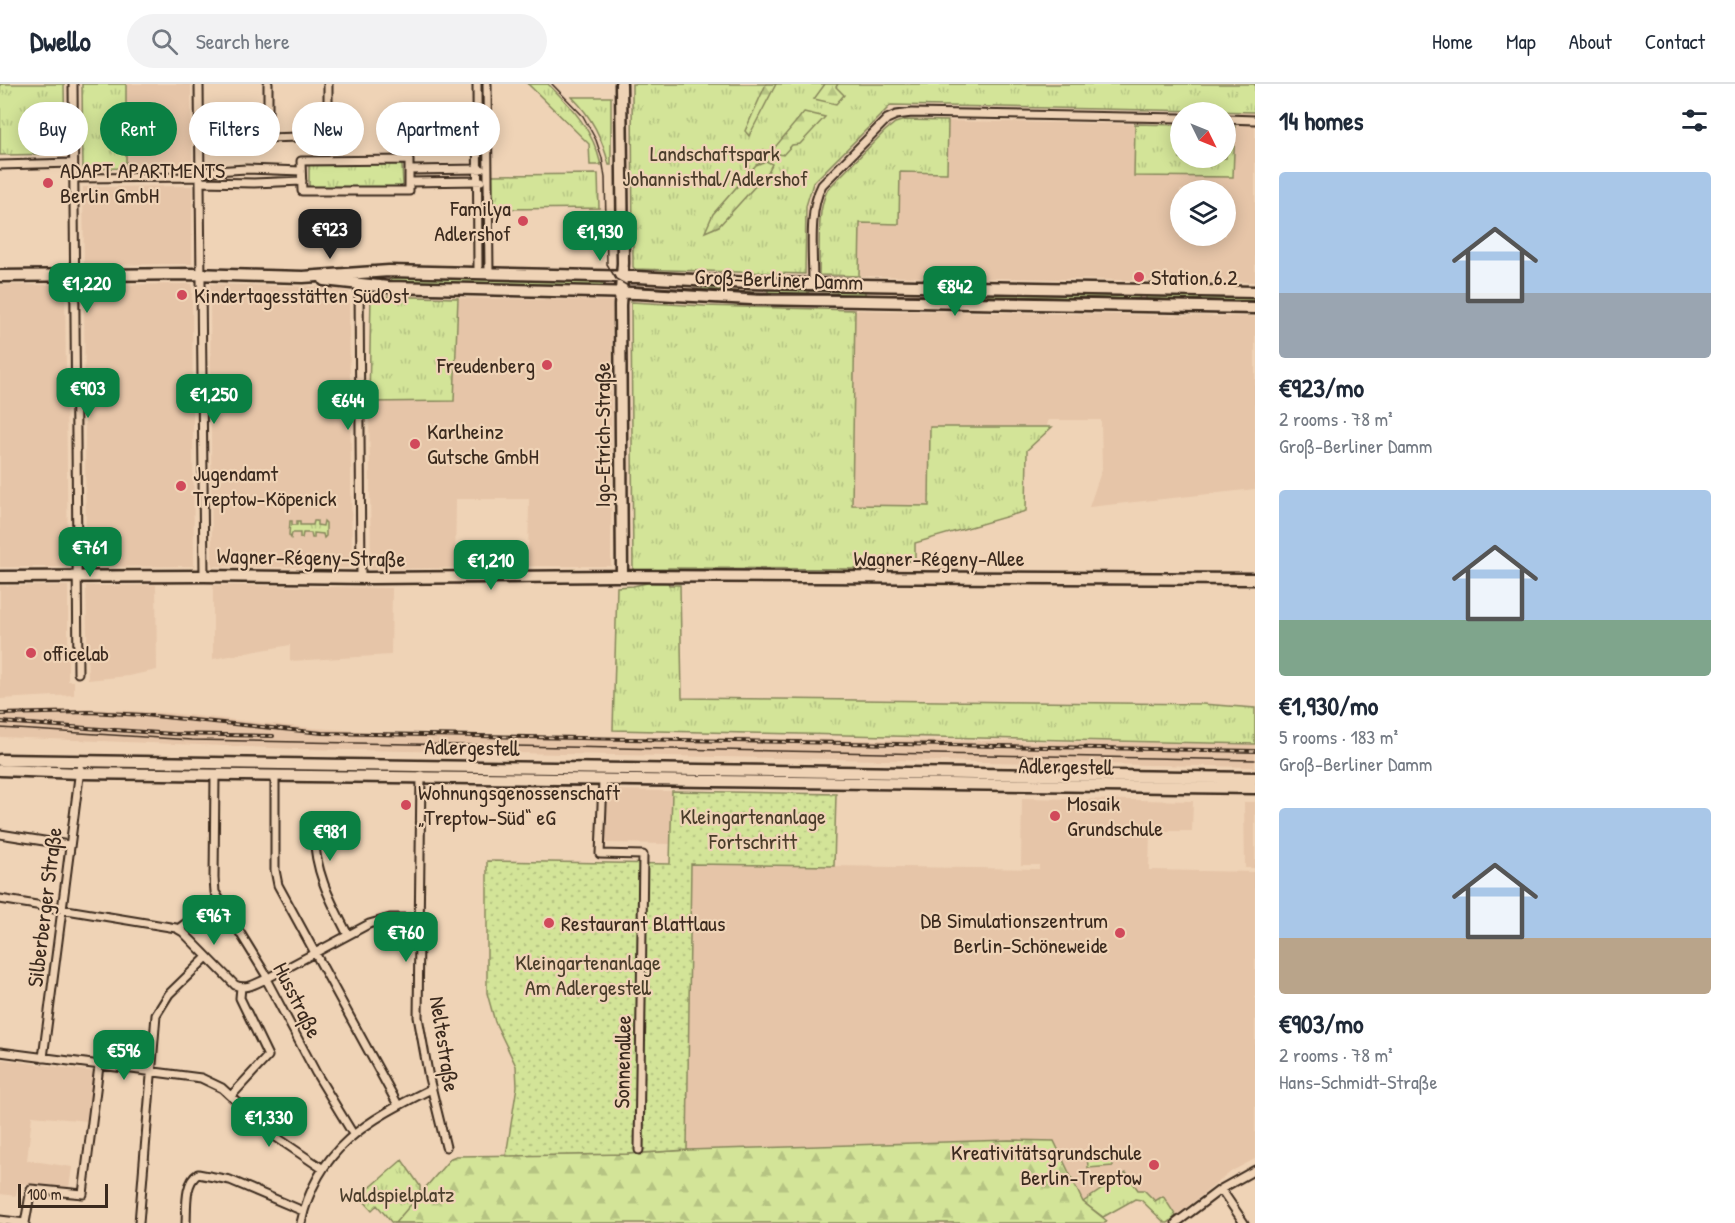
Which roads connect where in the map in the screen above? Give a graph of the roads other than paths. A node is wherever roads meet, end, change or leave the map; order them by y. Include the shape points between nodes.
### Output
1 (73, 84) edge
2 (199, 84) edge
3 (268, 84) edge
4 (328, 84) edge
5 (477, 84) edge
6 (487, 84) edge
7 (621, 84) edge
8 (1170, 118) edge
9 (1236, 119) edge
10 (1255, 120) edge
11 (74, 163) junction
12 (0, 165) edge
13 (487, 168) junction
14 (477, 169) junction
15 (409, 170) junction
16 (301, 171) junction
17 (200, 177) junction
18 (74, 178) junction
19 (302, 181) junction
20 (477, 181) junction
21 (487, 181) junction
22 (409, 182) junction
23 (360, 272) junction
24 (483, 273) junction
25 (201, 275) junction
26 (0, 276) edge
27 (74, 276) junction
28 (622, 276) junction
29 (303, 277) junction
30 (359, 284) junction
31 (813, 284) junction
32 (1255, 292) edge
33 (621, 294) junction
34 (1255, 308) edge
35 (204, 576) junction
36 (622, 576) junction
37 (0, 577) edge
38 (77, 577) junction
39 (361, 578) junction
40 (1255, 579) edge
41 (78, 673) dead end
42 (0, 760) edge
43 (81, 761) junction
44 (421, 766) junction
45 (0, 770) edge
46 (80, 773) junction
47 (215, 775) junction
48 (275, 776) junction
49 (422, 778) junction
50 (1255, 778) edge
51 (944, 779) junction
52 (603, 781) junction
53 (1189, 782) junction
54 (1255, 788) edge
55 (314, 833) dead end
56 (0, 834) edge
57 (69, 845) junction
58 (0, 899) edge
59 (219, 899) junction
60 (61, 910) junction
61 (419, 918) junction
62 (178, 929) junction
63 (348, 935) junction
64 (314, 953) junction
65 (207, 957) junction
66 (266, 979) junction
67 (241, 987) junction
68 (0, 1052) edge
69 (43, 1058) junction
70 (99, 1066) junction
71 (151, 1072) junction
72 (431, 1089) junction
73 (231, 1096) junction
74 (398, 1105) junction
75 (353, 1134) junction
76 (446, 1147) dead end
77 (639, 1150) dead end
78 (323, 1169) junction
79 (1255, 1170) edge
80 (1221, 1189) junction
81 (303, 1211) junction
82 (0, 1220) edge
83 (25, 1223) edge
84 (139, 1223) edge
85 (186, 1223) edge
86 (301, 1223) edge
87 (1176, 1223) edge
88 (1244, 1223) edge

1 - 11 street
2 - 17 street
3 - 4 street via 268,138 328,136
5 - 14 street
6 - 13 street
7 - 28 main road, Igo-Etrich-Straße
8 - 31 street via 896,115 883,123 818,193 814,207
9 - 10 street
11 - 12 street
11 - 18 street
13 - 14 street
13 - 21 street
14 - 15 street
14 - 20 street
15 - 16 street via 409,160 301,161
15 - 22 street
16 - 17 street via 262,169
16 - 19 street
17 - 18 street
17 - 19 street via 254,183
17 - 25 street
18 - 27 street
19 - 22 street via 302,191 409,191
20 - 21 street
20 - 22 street
20 - 24 street
21 - 24 street
23 - 24 main road, Groß-Berliner Damm
23 - 29 main road, Groß-Berliner Damm
23 - 30 main road
24 - 28 main road, Groß-Berliner Damm
25 - 27 main road, Groß-Berliner Damm
25 - 29 main road, Groß-Berliner Damm
25 - 35 street
26 - 27 main road, Groß-Berliner Damm
27 - 38 street
28 - 31 main road, Groß-Berliner Damm
28 - 33 main road, Igo-Etrich-Straße
29 - 30 main road, Groß-Berliner Damm
30 - 33 main road, Groß-Berliner Damm
30 - 39 street
31 - 32 main road, Groß-Berliner Damm
33 - 34 main road, Groß-Berliner Damm
33 - 36 main road, Igo-Etrich-Straße
35 - 38 main road, Wagner-Régeny-Straße
35 - 39 main road, Wagner-Régeny-Straße
36 - 39 main road, Wagner-Régeny-Straße
36 - 40 main road, Wagner-Régeny-Allee
37 - 38 main road, Wagner-Régeny-Straße
38 - 41 street
42 - 43 main road, Adlergestell
43 - 44 main road, Adlergestell
43 - 46 street, Silberberger Straße
44 - 49 street, Neltestraße
44 - 51 main road, Adlergestell
45 - 46 main road, Adlergestell
46 - 47 main road, Adlergestell
46 - 57 street, Silberberger Straße
47 - 48 main road, Adlergestell
47 - 59 street, Husstraße via 214,885
48 - 49 main road, Adlergestell
48 - 64 street via 276,880
49 - 52 main road, Adlergestell
49 - 61 street, Neltestraße
50 - 53 main road, Adlergestell
51 - 52 main road, Adlergestell
51 - 53 main road, Adlergestell
52 - 77 street, Sonnenallee via 600,854 644,855
53 - 54 main road, Adlergestell
55 - 63 street via 315,854 326,893
56 - 57 street
57 - 60 street, Silberberger Straße
58 - 60 street
59 - 62 street
59 - 66 street, Husstraße
60 - 62 street
60 - 69 street, Silberberger Straße
61 - 63 street via 380,920
61 - 72 street, Neltestraße via 418,1017
62 - 65 street
63 - 64 street
64 - 66 street
64 - 74 street
65 - 67 street
65 - 71 street via 169,994 156,1014
66 - 67 street
66 - 75 street, Husstraße
67 - 73 street via 240,998 268,1056
68 - 69 street
69 - 70 street
70 - 71 street
70 - 83 street via 84,1191 80,1195 31,1189
71 - 73 street via 201,1078
71 - 84 street
72 - 74 street
72 - 76 street, Neltestraße
73 - 78 street via 273,1135
74 - 75 street
75 - 78 street
78 - 81 street
79 - 80 street
80 - 87 street
80 - 88 street
81 - 85 street via 230,1180 198,1174 189,1186
81 - 86 street
82 - 83 street

